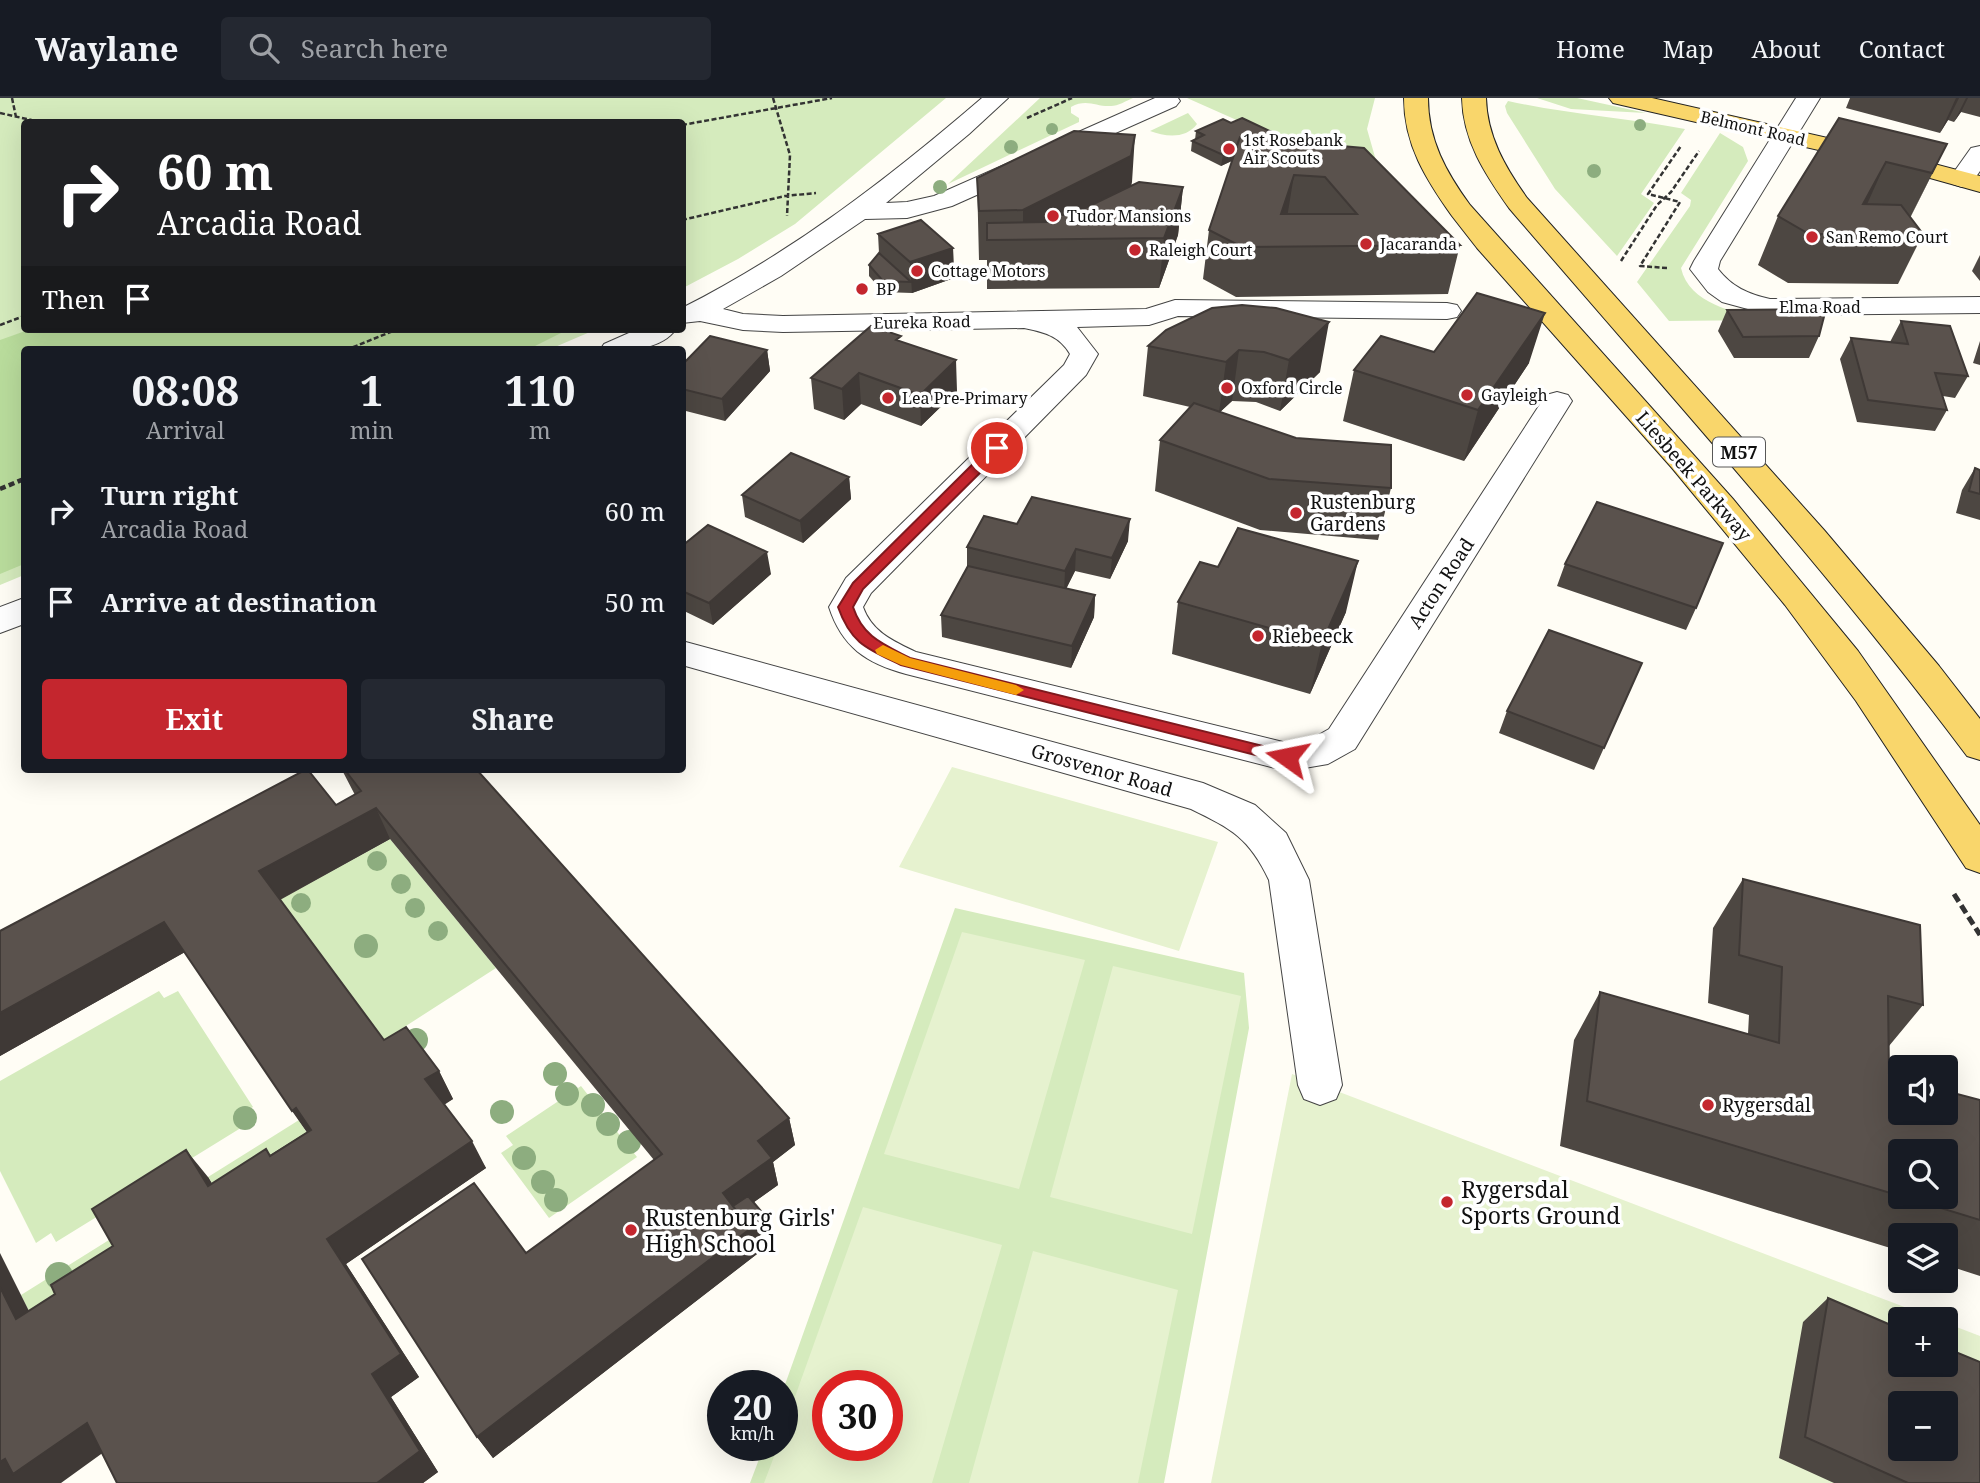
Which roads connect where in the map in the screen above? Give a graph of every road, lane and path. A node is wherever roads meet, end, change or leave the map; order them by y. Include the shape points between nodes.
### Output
1 (12, 98) edge
2 (773, 98) edge
3 (832, 98) edge
4 (996, 98) edge
5 (1072, 98) edge
6 (1416, 98) edge
7 (1474, 98) edge
8 (1621, 98) edge
9 (1696, 98) edge
10 (1808, 98) edge
11 (1168, 101) dead end
12 (779, 108) junction
13 (0, 113) edge
14 (16, 117) junction
15 (26, 119) edge
16 (1016, 123) dead end
17 (686, 124) edge
18 (1786, 130) junction
19 (1682, 145) dead end
20 (1702, 147) dead end
21 (1980, 153) edge
22 (1971, 182) edge
23 (823, 192) dead end
24 (785, 197) junction
25 (1664, 198) junction
26 (862, 211) junction
27 (686, 219) edge
28 (788, 226) dead end
29 (1621, 262) dead end
30 (1674, 268) dead end
31 (770, 273) junction
32 (1980, 305) edge
33 (1447, 311) dead end
34 (690, 316) edge
35 (21, 317) edge
36 (1026, 320) junction
37 (827, 322) junction
38 (0, 325) edge
39 (388, 333) edge
40 (653, 333) edge
41 (356, 346) edge
42 (623, 346) edge
43 (1557, 401) dead end
44 (21, 480) edge
45 (0, 489) edge
46 (21, 611) edge
47 (0, 621) edge
48 (686, 654) edge
49 (1980, 746) edge
50 (1980, 857) edge
51 (1320, 1086) dead end

1 - 14 path
2 - 12 path
3 - 12 path
4 - 26 street
5 - 16 path
6 - 50 main road, Liesbeek Parkway / M57 via 1422,141 1453,201 1798,598
7 - 49 main road, M57 via 1485,147 1518,203 1866,598
8 - 18 main road, Belmont Road
9 - 18 main road, Belmont Road
10 - 18 street
11 - 26 street via 943,201 907,210
12 - 17 path
12 - 24 path via 791,160
13 - 14 path
14 - 15 path
18 - 22 main road, Belmont Road
18 - 32 street, Elma Road via 1707,261 1704,270 1717,289 1770,307
19 - 25 path via 1648,194
20 - 25 path
21 - 22 street
23 - 24 path
24 - 27 path
24 - 28 path
25 - 29 path
25 - 30 path via 1680,202 1640,266
26 - 31 street
31 - 34 street
31 - 37 street via 790,302
33 - 36 street, Eureka Road via 1175,308 1149,317
34 - 37 street, Eureka Road via 752,323
35 - 38 path
36 - 37 street, Eureka Road
36 - 43 street, Acton Road via 1061,328 1076,339 1084,354 1076,369 858,586 846,607 853,628 906,662 1287,757 1315,754 1342,739
39 - 41 path
40 - 42 street
44 - 45 path
46 - 47 street
48 - 51 street, Grosvenor Road via 1203,798 1241,816 1272,844 1289,880

